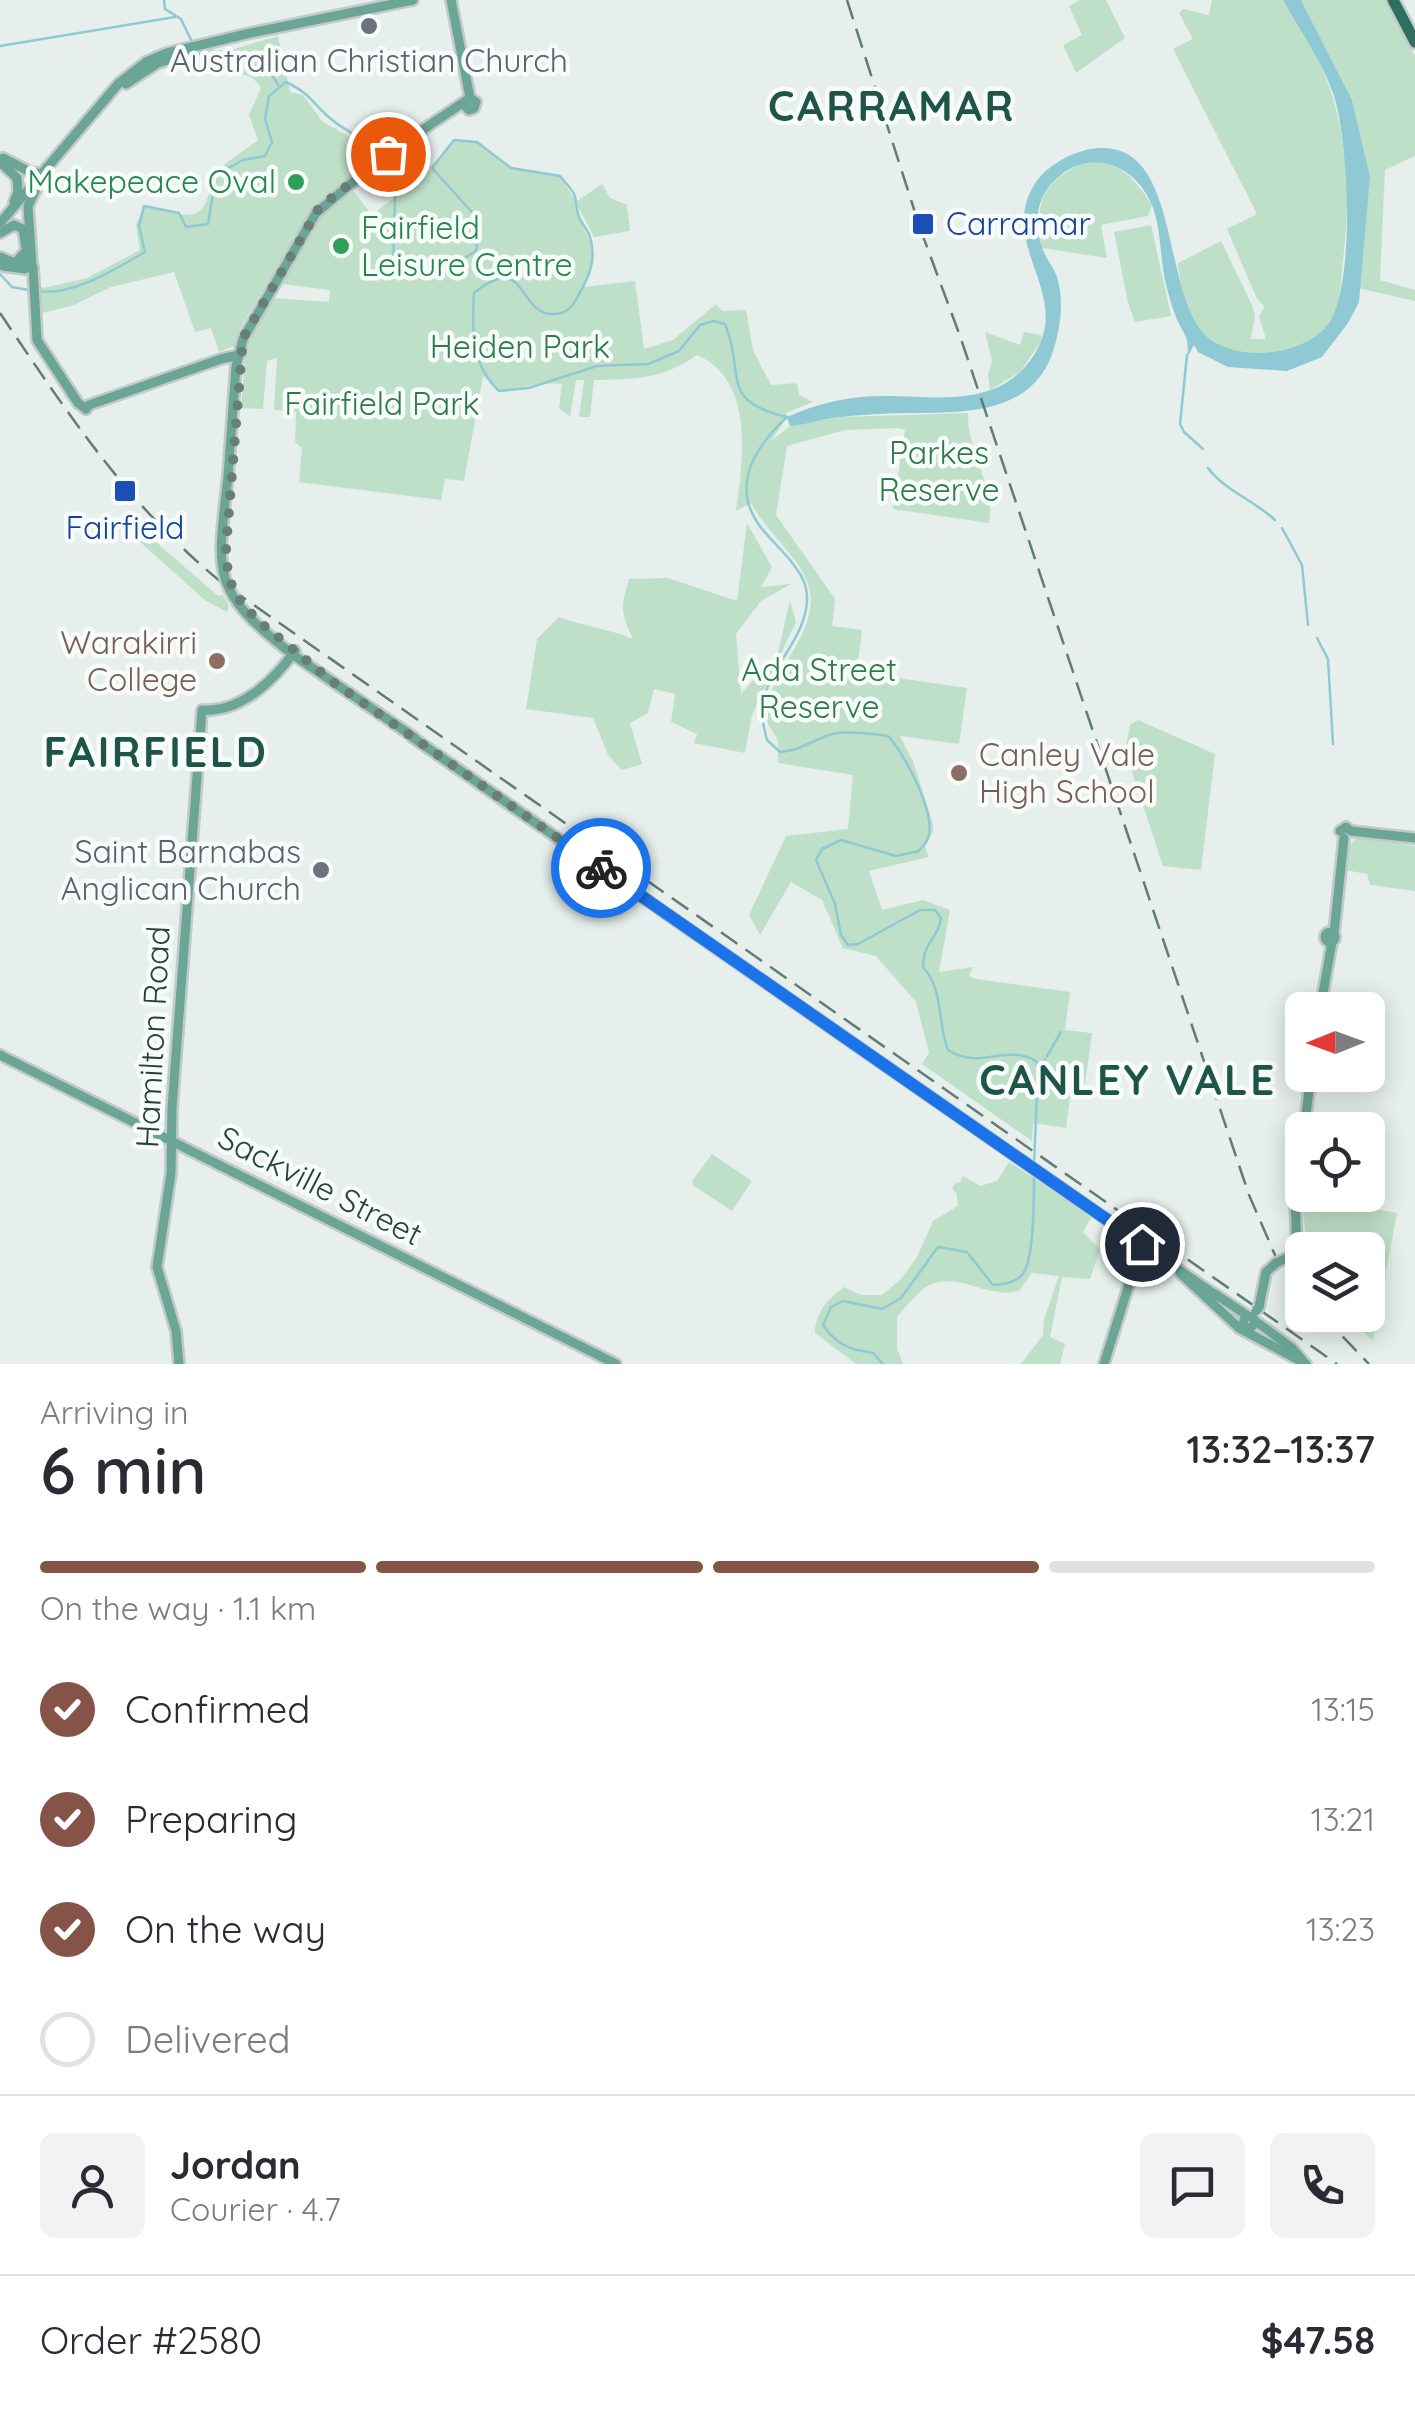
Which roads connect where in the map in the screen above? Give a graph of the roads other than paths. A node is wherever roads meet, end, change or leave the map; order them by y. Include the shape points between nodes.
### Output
1 (413, 0) edge
2 (451, 0) edge
3 (1397, 0) edge
4 (1415, 28) edge
5 (1415, 42) edge
6 (188, 51) junction
7 (0, 160) edge
8 (43, 174) junction
9 (38, 187) junction
10 (2, 220) edge
11 (0, 233) edge
12 (26, 242) junction
13 (0, 260) edge
14 (28, 265) junction
15 (240, 356) junction
16 (293, 652) junction
17 (1415, 838) edge
18 (1323, 992) edge
19 (0, 1055) edge
20 (171, 1138) junction
21 (190, 1148) junction
22 (171, 1172) junction
23 (1142, 1244) junction
24 (1285, 1261) edge
25 (1285, 1265) edge
26 (1174, 1267) junction
27 (1186, 1280) junction
28 (1268, 1282) junction
29 (1200, 1288) junction
30 (1262, 1292) junction
31 (1215, 1300) junction
32 (1252, 1318) junction
33 (1292, 1348) junction
34 (179, 1364) edge
35 (616, 1364) edge
36 (1104, 1364) edge
37 (1305, 1364) edge
38 (1316, 1364) edge

1 - 6 main road
2 - 15 main road via 467,101 316,212 246,330
3 - 4 highway
3 - 5 highway
6 - 8 main road via 153,58 123,79
6 - 9 main road via 146,69 120,90
7 - 8 main road
7 - 10 main road via 18,184
8 - 10 main road
9 - 11 main road
9 - 14 main road via 28,206
11 - 12 main road via 18,225
12 - 13 main road via 18,262
12 - 14 main road
13 - 14 main road
14 - 15 main road via 37,342 78,403 90,408
15 - 16 main road, bridge via 226,548 231,583 252,615
16 - 20 main road, Hamilton Road via 264,686 233,706 202,712
16 - 23 main road
17 - 18 main road via 1348,834
19 - 20 main road, Sackville Street
20 - 21 main road, Sackville Street
20 - 22 main road, Hamilton Road
21 - 22 main road via 178,1152
21 - 35 main road, Sackville Street
22 - 34 main road, Hamilton Road via 157,1268
23 - 26 main road
23 - 36 main road
24 - 30 main road via 1266,1272
25 - 28 main road
26 - 27 main road
26 - 29 main road
26 - 31 main road
27 - 29 main road
27 - 31 main road
28 - 30 main road
28 - 32 main road
29 - 31 main road
30 - 32 main road
31 - 32 main road
31 - 37 main road via 1249,1335
32 - 33 main road
33 - 37 main road
33 - 38 main road

